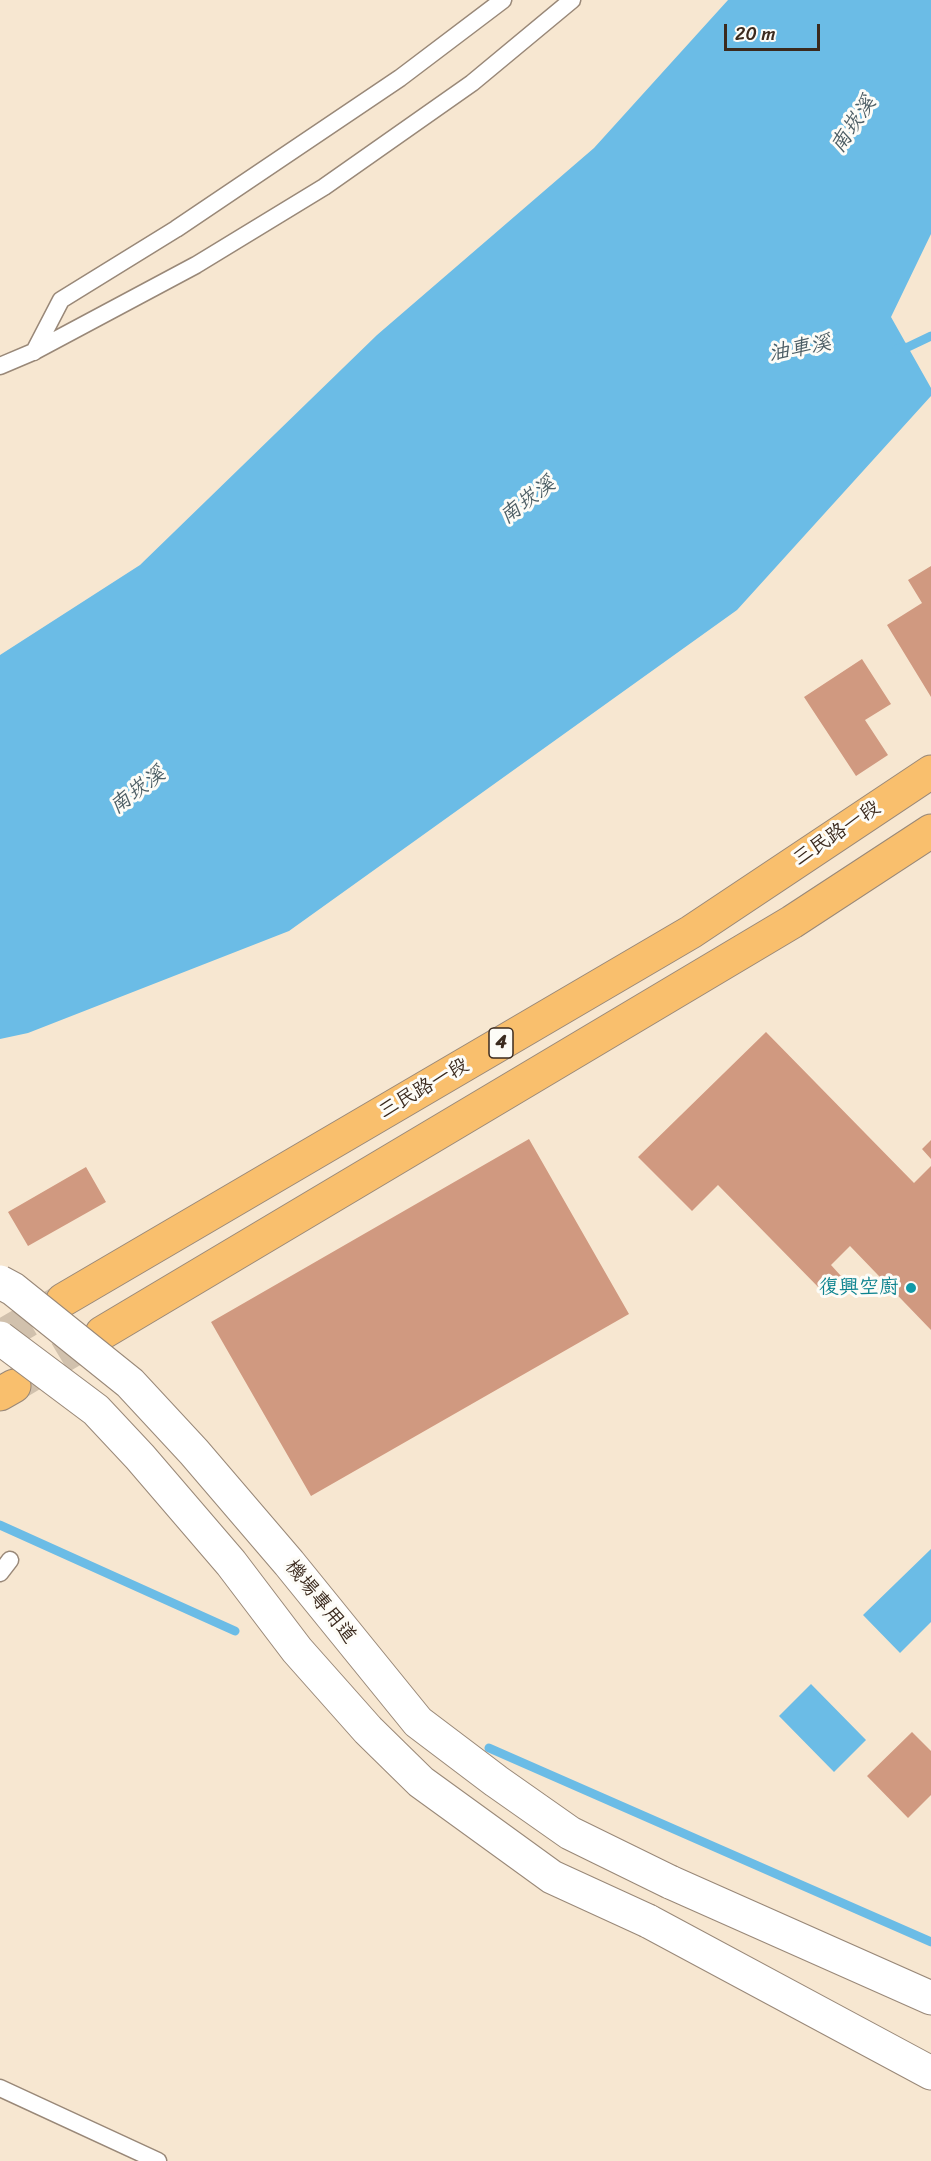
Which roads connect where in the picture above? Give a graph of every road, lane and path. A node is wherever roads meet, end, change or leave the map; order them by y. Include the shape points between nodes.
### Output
1 (503, 0) edge
2 (572, 0) edge
3 (33, 352) junction
4 (0, 366) edge
5 (931, 772) edge
6 (931, 831) edge
7 (0, 1282) edge
8 (63, 1300) tunnel mouth
9 (102, 1333) tunnel mouth
10 (0, 1338) edge
11 (931, 1998) edge
12 (931, 2073) edge
13 (0, 2088) edge
14 (158, 2161) edge

1 - 3 lane via 390,84 176,229 61,300
2 - 3 lane via 472,84 324,187 196,265
3 - 4 lane
5 - 8 main road, 三民路一段 / 4 via 691,932
6 - 9 main road, 4 via 792,922
7 - 11 street, 機場專用道, bridge via 13,1288 130,1383 289,1563 418,1722 570,1833
10 - 12 street, bridge via 96,1410 231,1563 297,1650 368,1730 421,1782 552,1877 648,1921
13 - 14 lane

